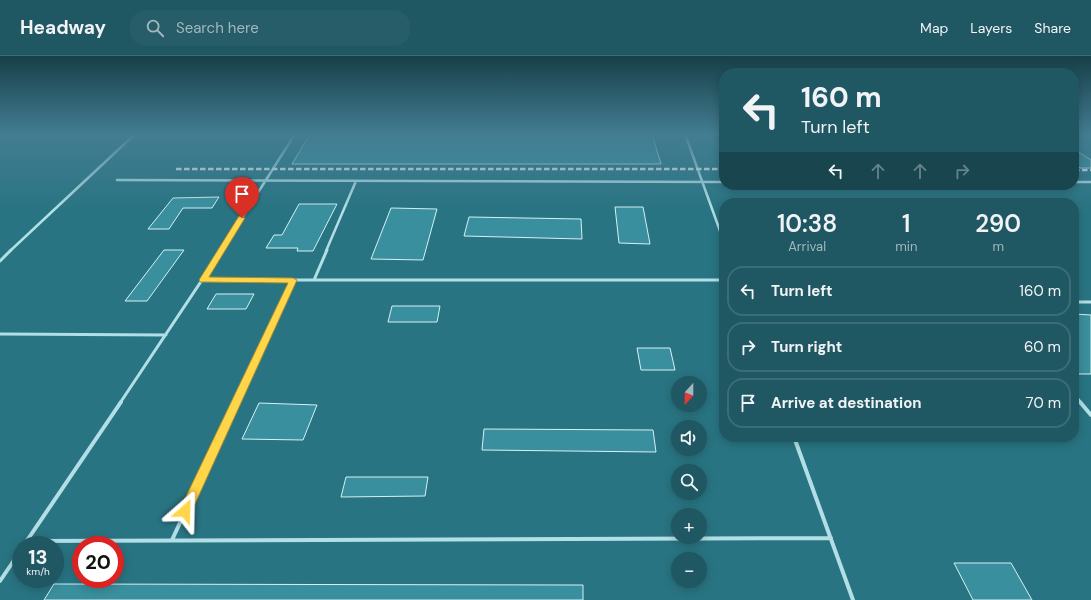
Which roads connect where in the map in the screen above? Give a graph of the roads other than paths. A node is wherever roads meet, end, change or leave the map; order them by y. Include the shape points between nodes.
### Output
1 (108, 159) edge
2 (279, 159) edge
3 (694, 159) edge
4 (117, 180) dead end
5 (265, 181) junction
6 (356, 181) junction
7 (702, 182) junction
8 (719, 182) edge
9 (1079, 182) edge
10 (1091, 182) edge
11 (719, 228) edge
12 (0, 261) edge
13 (203, 280) junction
14 (293, 280) junction
15 (314, 280) junction
16 (719, 280) edge
17 (1079, 302) edge
18 (1091, 302) edge
19 (0, 334) edge
20 (166, 335) junction
21 (1079, 400) edge
22 (1091, 415) edge
23 (796, 442) edge
24 (31, 536) edge
25 (831, 538) junction
26 (172, 540) junction
27 (64, 542) edge
28 (12, 563) edge
29 (0, 581) edge
30 (853, 600) edge

1 - 12 lane
2 - 5 lane
3 - 7 lane
4 - 5 lane
5 - 6 lane
5 - 13 lane
6 - 7 lane
6 - 15 lane
7 - 8 lane
7 - 11 lane
9 - 10 lane
13 - 14 lane
13 - 20 lane
14 - 15 lane
14 - 26 lane
15 - 16 lane
17 - 18 lane
19 - 20 lane
20 - 24 lane
21 - 22 lane
23 - 25 lane
25 - 26 lane
25 - 30 lane
26 - 27 lane
28 - 29 lane

